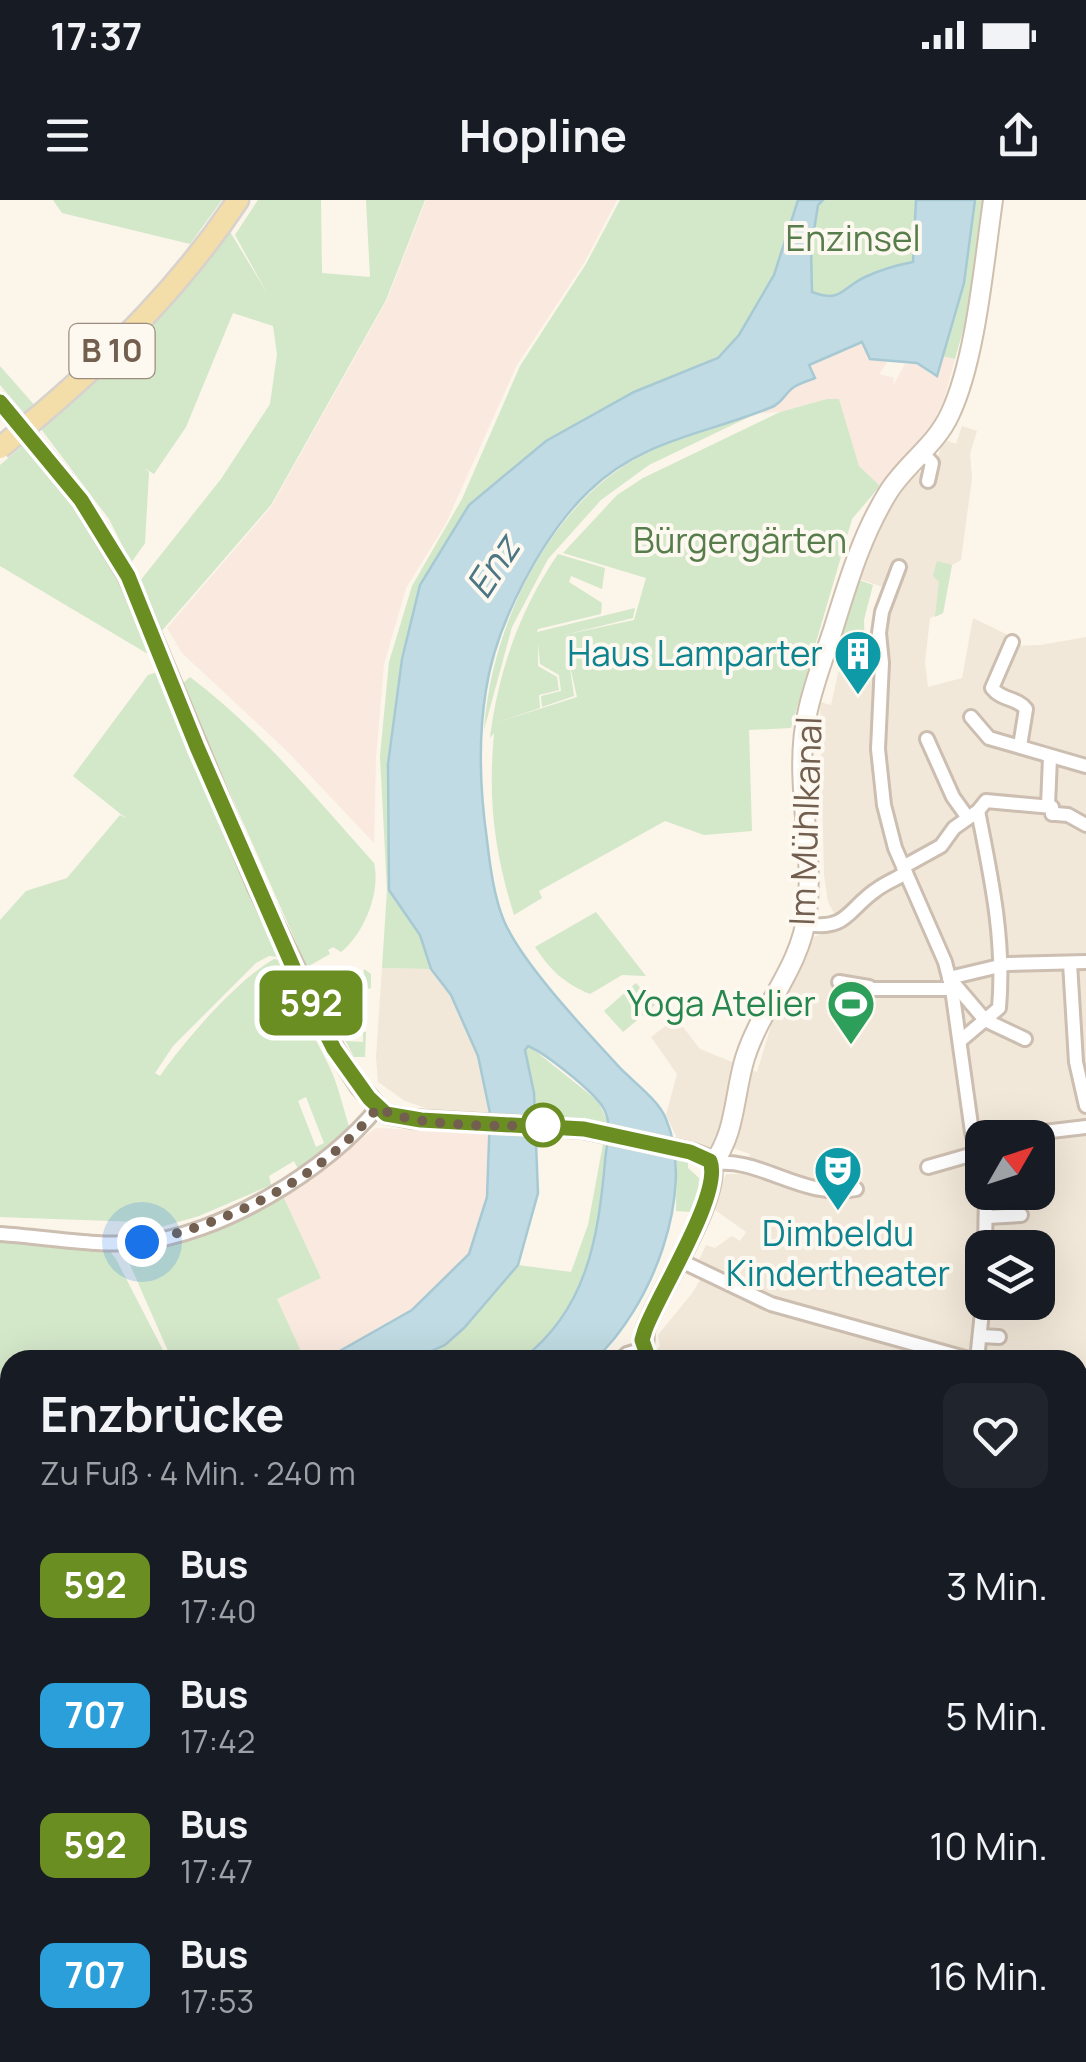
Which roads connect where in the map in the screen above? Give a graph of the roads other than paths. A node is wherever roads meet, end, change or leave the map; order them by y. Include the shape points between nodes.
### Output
1 (238, 200) edge
2 (994, 200) edge
3 (0, 402) edge
4 (0, 448) edge
5 (924, 452) junction
6 (928, 481) dead end
7 (899, 567) dead end
8 (1012, 642) dead end
9 (971, 717) dead end
10 (927, 739) dead end
11 (1020, 746) junction
12 (1050, 757) junction
13 (1086, 766) edge
14 (977, 810) junction
15 (1053, 816) junction
16 (1086, 825) edge
17 (905, 870) junction
18 (799, 934) junction
19 (1086, 962) edge
20 (1070, 963) junction
21 (1006, 964) junction
22 (839, 982) dead end
23 (948, 985) junction
24 (985, 1020) junction
25 (1026, 1039) dead end
26 (960, 1042) junction
27 (1080, 1044) edge
28 (1086, 1106) edge
29 (378, 1107) junction
30 (974, 1120) edge
31 (1086, 1128) edge
32 (1055, 1131) edge
33 (965, 1150) edge
34 (712, 1164) junction
35 (928, 1168) dead end
36 (856, 1189) dead end
37 (987, 1210) edge
38 (1021, 1215) dead end
39 (988, 1217) junction
40 (987, 1230) edge
41 (0, 1234) edge
42 (679, 1260) junction
43 (982, 1320) edge
44 (981, 1336) junction
45 (999, 1337) dead end
46 (645, 1350) edge
47 (940, 1350) edge
48 (977, 1350) edge

1 - 4 main road, B 10, bridge via 155,306
2 - 5 street, Im Mühlkanal via 962,379 950,416
3 - 29 street via 81,500 128,576 297,976 334,1049
5 - 6 street via 932,464
5 - 18 street, Im Mühlkanal via 892,486 869,528 812,694 802,746 808,883
7 - 17 street via 879,633 878,749 885,812
8 - 11 street via 992,684 996,694 1026,709
9 - 11 street via 994,740
10 - 14 street via 953,797
11 - 12 street
12 - 13 street
12 - 15 street
14 - 15 street
14 - 17 street
14 - 21 street
15 - 16 street
17 - 18 street via 835,925
17 - 23 street
18 - 34 street, Im Mühlkanal via 748,1050 724,1150
19 - 20 street
20 - 21 street
20 - 27 street
21 - 23 street
21 - 24 street via 999,1008
22 - 23 street via 869,990
23 - 24 street
23 - 26 street
24 - 25 street
24 - 26 street
26 - 30 street
27 - 28 street
29 - 34 street via 421,1120 608,1134 676,1148
29 - 41 street via 361,1129 296,1180 184,1233 117,1244
31 - 32 street
33 - 35 street
34 - 36 street via 730,1161 825,1192
34 - 42 street, Im Mühlkanal via 714,1178
37 - 39 street
38 - 39 street
39 - 40 street
42 - 46 street, Im Mühlkanal via 649,1320
42 - 47 street via 770,1304
43 - 44 street
44 - 45 street
44 - 48 street

